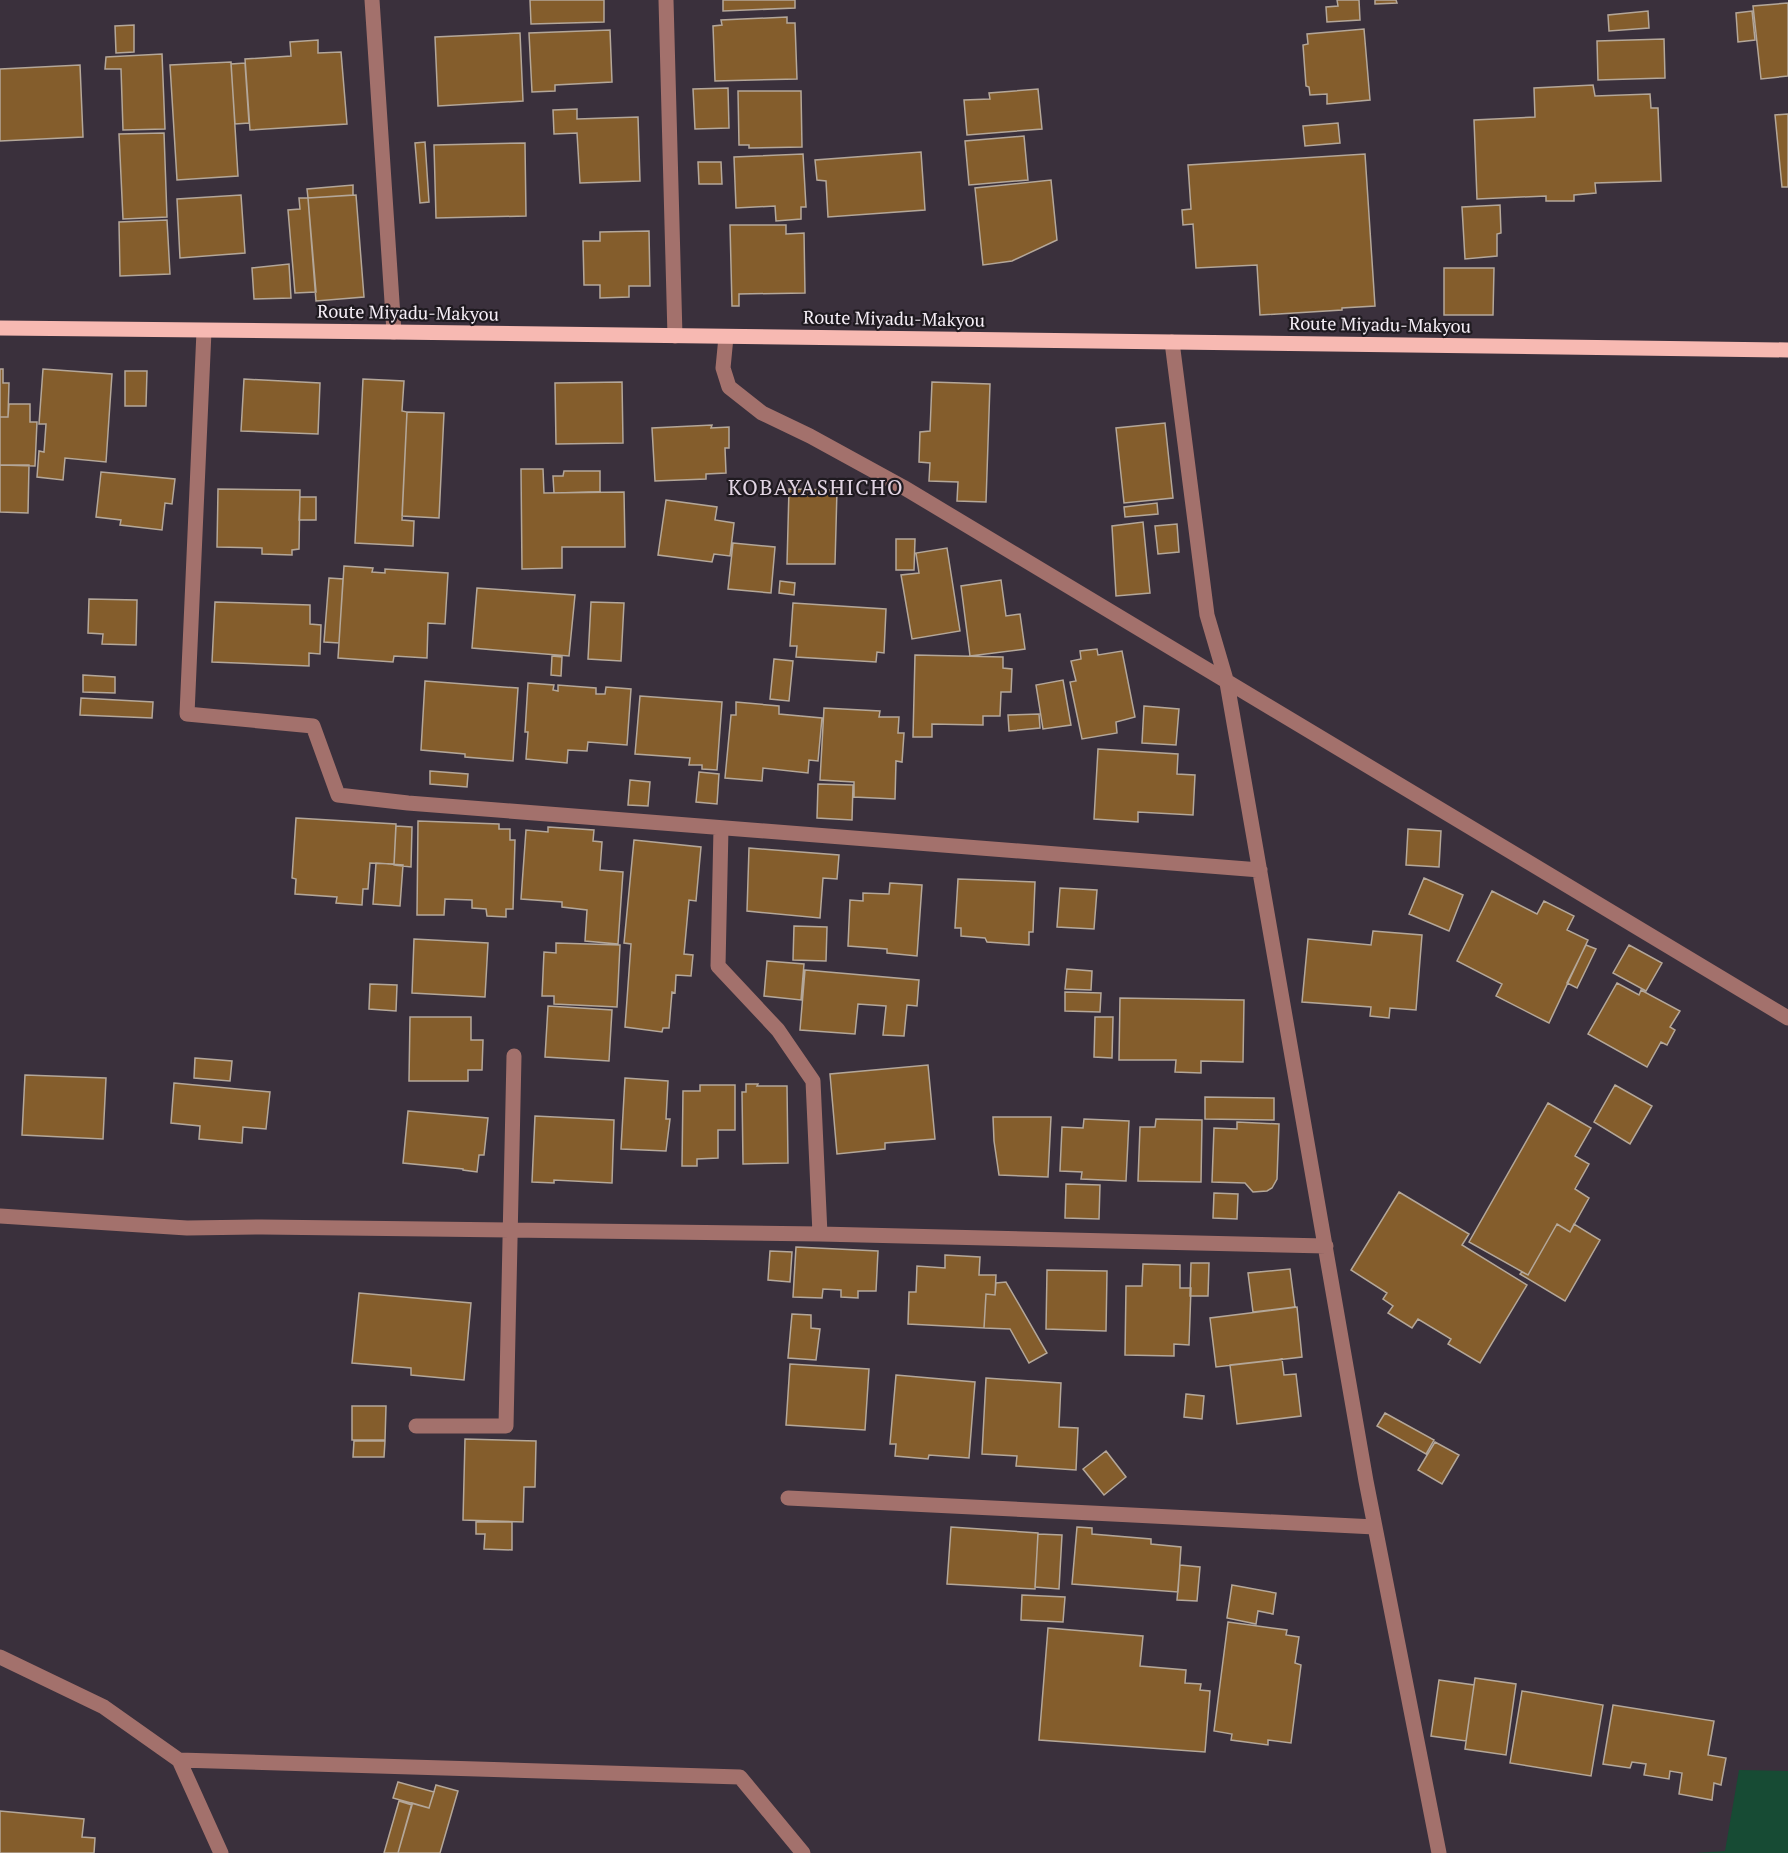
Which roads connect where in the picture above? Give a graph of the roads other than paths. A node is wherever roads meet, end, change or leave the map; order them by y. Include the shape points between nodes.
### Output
1 (372, 0) edge
2 (666, 0) edge
3 (0, 328) edge
4 (204, 331) junction
5 (394, 332) junction
6 (675, 336) junction
7 (726, 337) junction
8 (1172, 342) junction
9 (1788, 350) edge
10 (1227, 682) junction
11 (721, 828) junction
12 (1260, 870) junction
13 (1788, 1018) edge
14 (514, 1056) dead end
15 (0, 1216) edge
16 (509, 1231) junction
17 (820, 1234) junction
18 (1326, 1246) junction
19 (416, 1426) dead end
20 (788, 1498) dead end
21 (1375, 1527) junction
22 (0, 1657) edge
23 (179, 1760) junction
24 (221, 1853) edge
25 (803, 1853) edge
26 (1439, 1853) edge

1 - 5 street
2 - 6 street
3 - 4 main road, Route Miyadu-Makyou
4 - 5 main road, Route Miyadu-Makyou
4 - 11 street via 187,714 313,726 338,795
5 - 6 main road, Route Miyadu-Makyou
6 - 7 main road, Route Miyadu-Makyou
7 - 8 main road, Route Miyadu-Makyou
7 - 10 street via 723,368 729,387 762,413 903,487
8 - 9 main road, Route Miyadu-Makyou
8 - 10 street via 1207,615
10 - 12 street
10 - 13 street
11 - 12 street
11 - 17 street via 718,966 778,1030 813,1081
12 - 18 street
14 - 16 street
15 - 16 street via 187,1228
16 - 17 street
16 - 19 street via 506,1426
17 - 18 street
18 - 21 street
20 - 21 street
21 - 26 street
22 - 23 street via 104,1707
23 - 24 street
23 - 25 street via 741,1777

